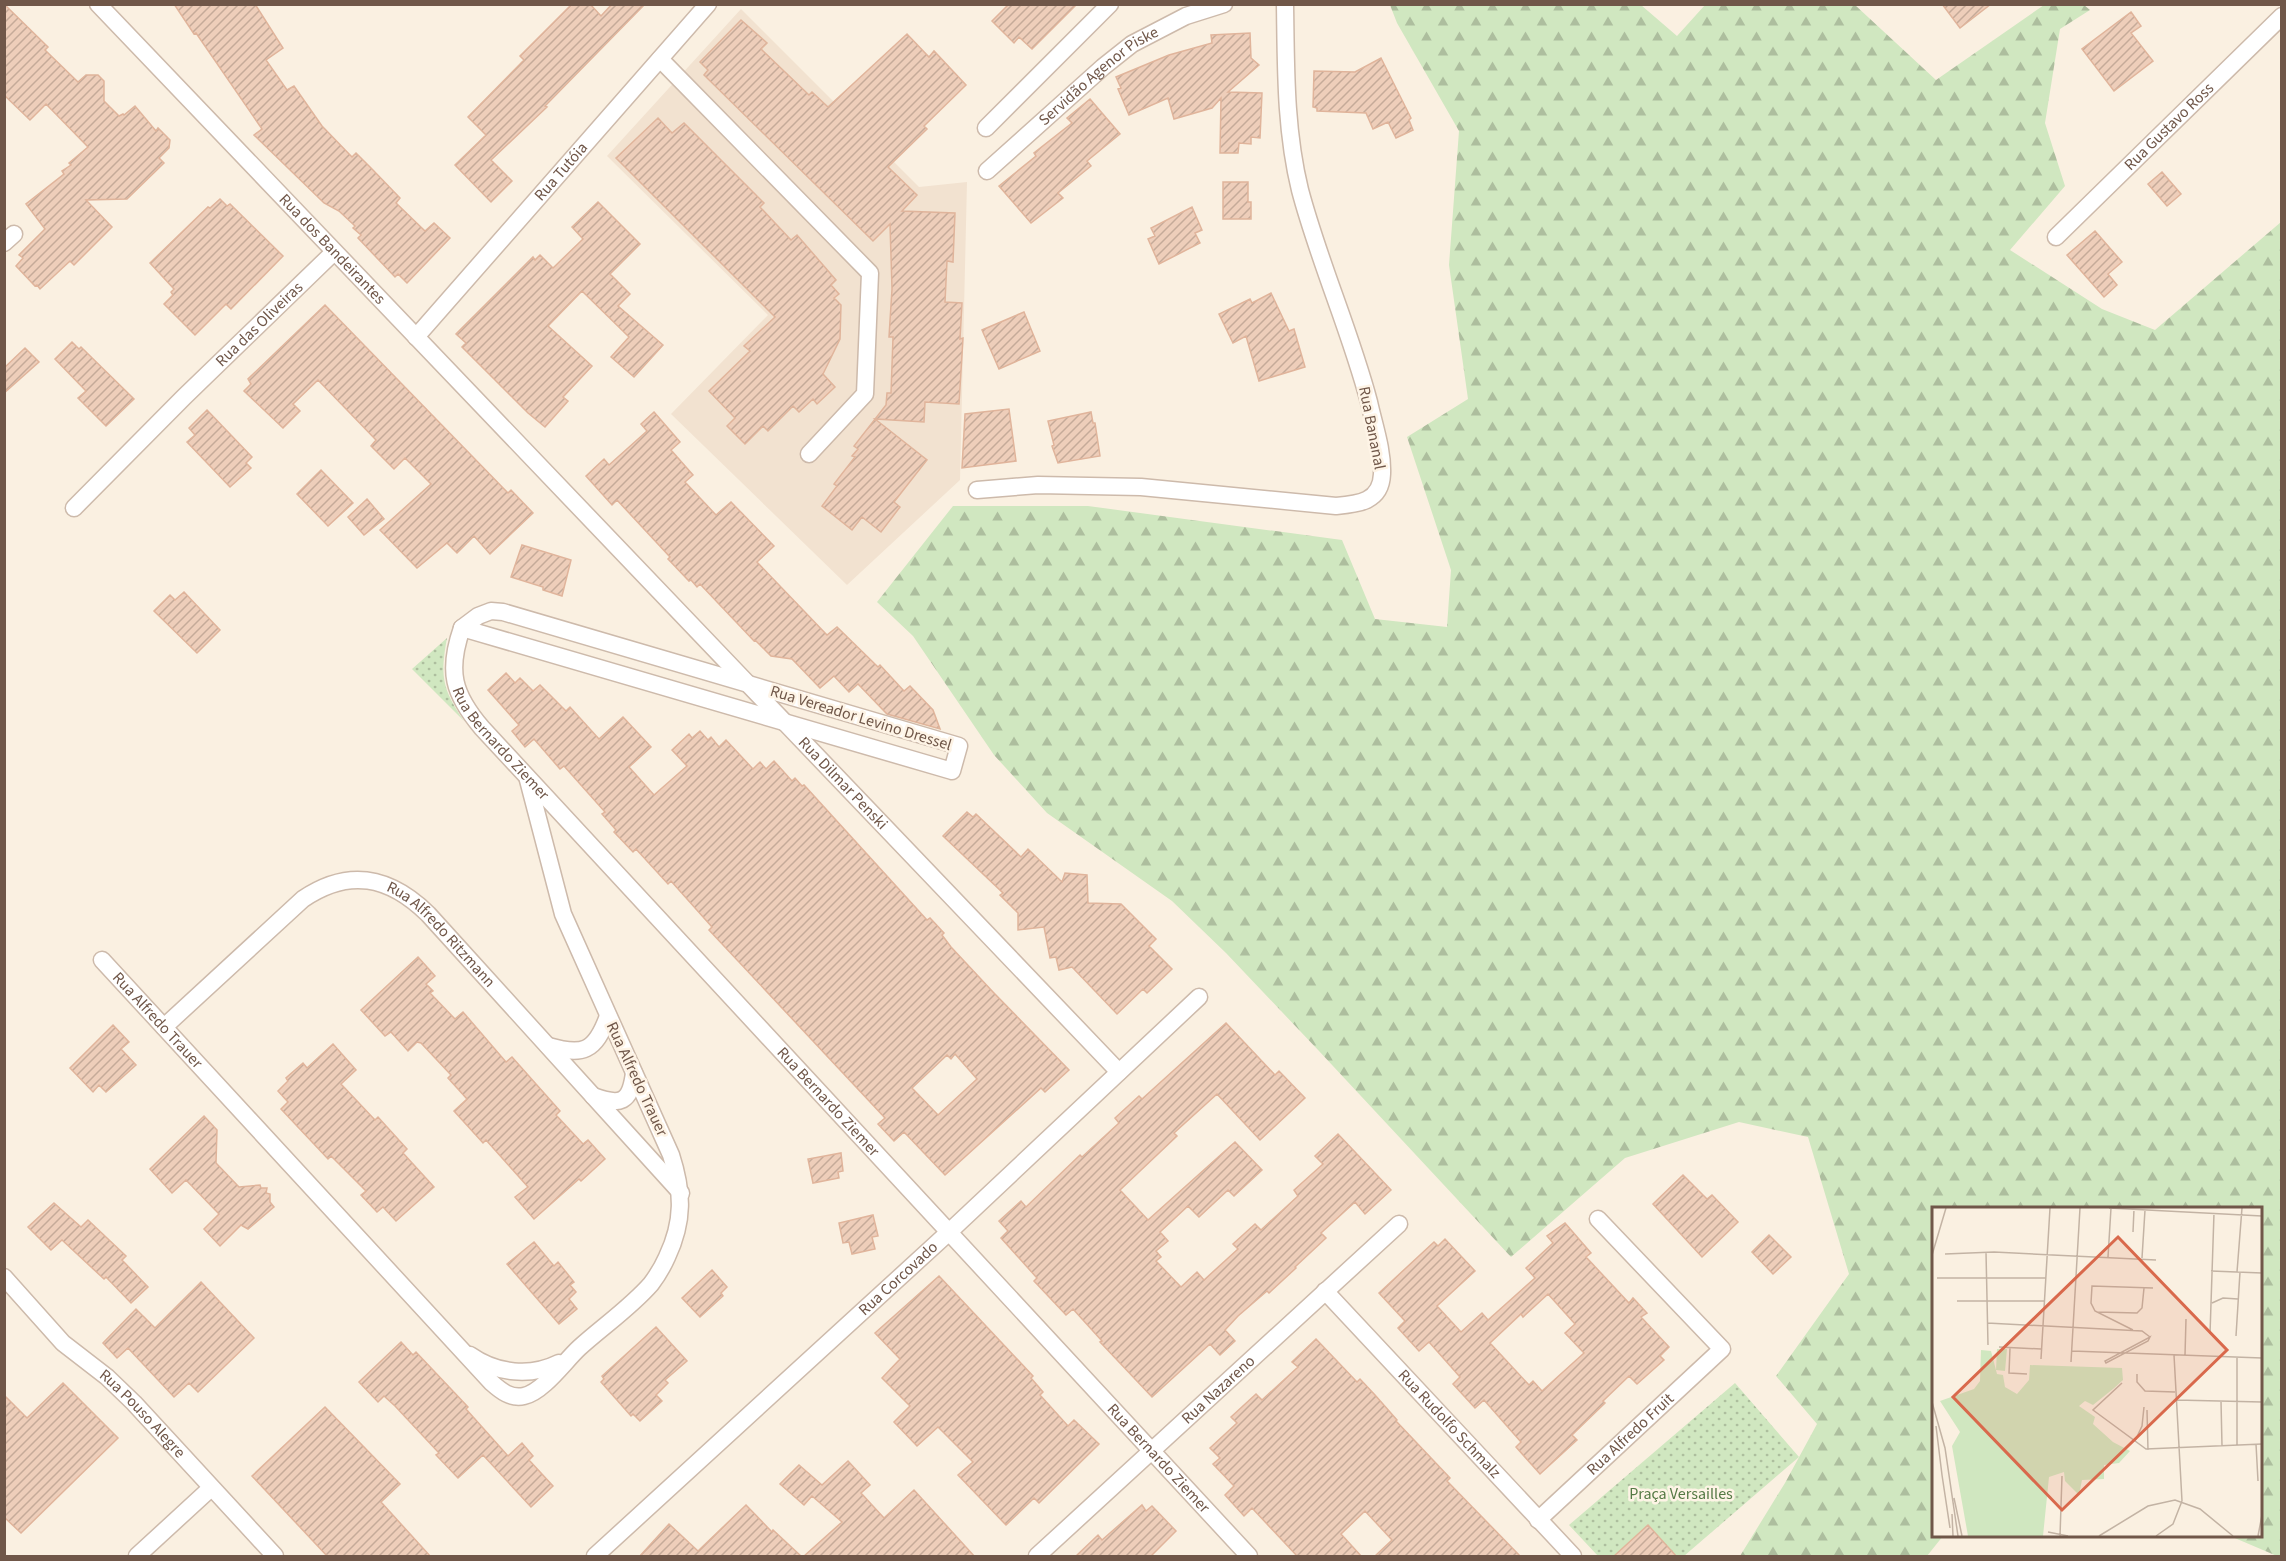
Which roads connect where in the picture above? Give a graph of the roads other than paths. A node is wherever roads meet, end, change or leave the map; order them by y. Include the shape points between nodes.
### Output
1 (98, 4) edge
2 (708, 4) edge
3 (1110, 4) edge
4 (1224, 4) edge
5 (1285, 4) edge
6 (2282, 16) edge
7 (660, 59) junction
8 (986, 128) dead end
9 (987, 171) dead end
10 (2056, 237) dead end
11 (334, 252) junction
12 (416, 337) junction
13 (809, 454) dead end
14 (977, 490) dead end
15 (566, 495) joint
16 (74, 508) dead end
17 (462, 628) junction
18 (747, 684) junction
19 (784, 723) junction
20 (528, 780) junction
21 (102, 960) dead end
22 (1199, 997) dead end
23 (608, 1016) junction
24 (164, 1027) junction
25 (547, 1046) junction
26 (1119, 1072) junction
27 (634, 1073) junction
28 (592, 1095) junction
29 (681, 1193) junction
30 (1598, 1219) dead end
31 (1399, 1224) dead end
32 (948, 1233) junction
33 (4, 1276) edge
34 (1325, 1291) junction
35 (457, 1345) junction
36 (577, 1350) junction
37 (530, 1373) junction
38 (517, 1397) junction
39 (1151, 1452) junction
40 (211, 1488) junction
41 (1538, 1520) junction
42 (137, 1557) edge
43 (275, 1557) edge
44 (595, 1557) edge
45 (1037, 1557) edge
46 (1249, 1557) edge
47 (1573, 1557) edge

1 - 11 street, Rua dos Bandeirantes
2 - 7 street, Rua Tutóia
3 - 8 street
4 - 9 street, Servidão Agenor Piske via 1186,16 1132,44
5 - 14 street, Rua Bananal via 1287,108 1292,148 1300,190 1375,426 1382,476 1374,495 1360,504 1336,506 1141,487 1038,485
6 - 10 street, Rua Gustavo Ross
7 - 12 street, Rua Tutóia
7 - 13 street via 870,273 865,394
11 - 12 street, Rua dos Bandeirantes
11 - 16 street, Rua das Oliveiras
12 - 15 street, Rua dos Bandeirantes
15 - 18 street, Rua Dilmar Penski
17 - 18 street, Rua Vereador Levino Dressel via 478,616 503,612
17 - 19 street, Rua Vereador Levino Dressel
17 - 20 street, Rua Bernardo Ziemer via 454,655 455,686 482,728
18 - 19 street, Rua Dilmar Penski
18 - 19 street, Rua Vereador Levino Dressel via 959,746 952,771
19 - 26 street, Rua Dilmar Penski
20 - 23 street, Rua Alfredo Trauer via 563,914
20 - 32 street, Rua Bernardo Ziemer
21 - 24 street, Rua Alfredo Trauer
22 - 26 street, Rua Corcovado
23 - 25 street via 594,1044 569,1052
23 - 27 street, Rua Alfredo Trauer
24 - 25 street, Rua Alfredo Ritzmann via 303,899 332,883 352,879 388,885 414,900
24 - 35 street, Rua Alfredo Trauer
25 - 28 street, Rua Alfredo Ritzmann
26 - 32 street, Rua Corcovado
27 - 28 street via 632,1090 626,1098 609,1102
27 - 29 street, Rua Alfredo Trauer via 671,1155
28 - 29 street, Rua Alfredo Ritzmann
29 - 36 street, Rua Alfredo Trauer via 678,1228 660,1271 638,1297
30 - 41 street, Rua Alfredo Fruit via 1722,1349
31 - 34 street, Rua Nazareno
32 - 39 street, Rua Bernardo Ziemer
32 - 44 street, Rua Corcovado
33 - 40 street, Rua Pouso Alegre via 63,1343 107,1377
34 - 39 street, Rua Nazareno
34 - 41 street, Rua Rudolfo Schmalz
35 - 37 street, Rua Alfredo Trauer via 488,1364
35 - 38 street, Rua Alfredo Trauer via 492,1383
36 - 37 street, Rua Alfredo Trauer via 552,1366
36 - 38 street, Rua Alfredo Trauer via 533,1393
37 - 38 street via 520,1381
39 - 45 street, Rua Nazareno
39 - 46 street, Rua Bernardo Ziemer
40 - 42 street
40 - 43 street, Rua Pouso Alegre
41 - 47 street, Rua Rudolfo Schmalz

